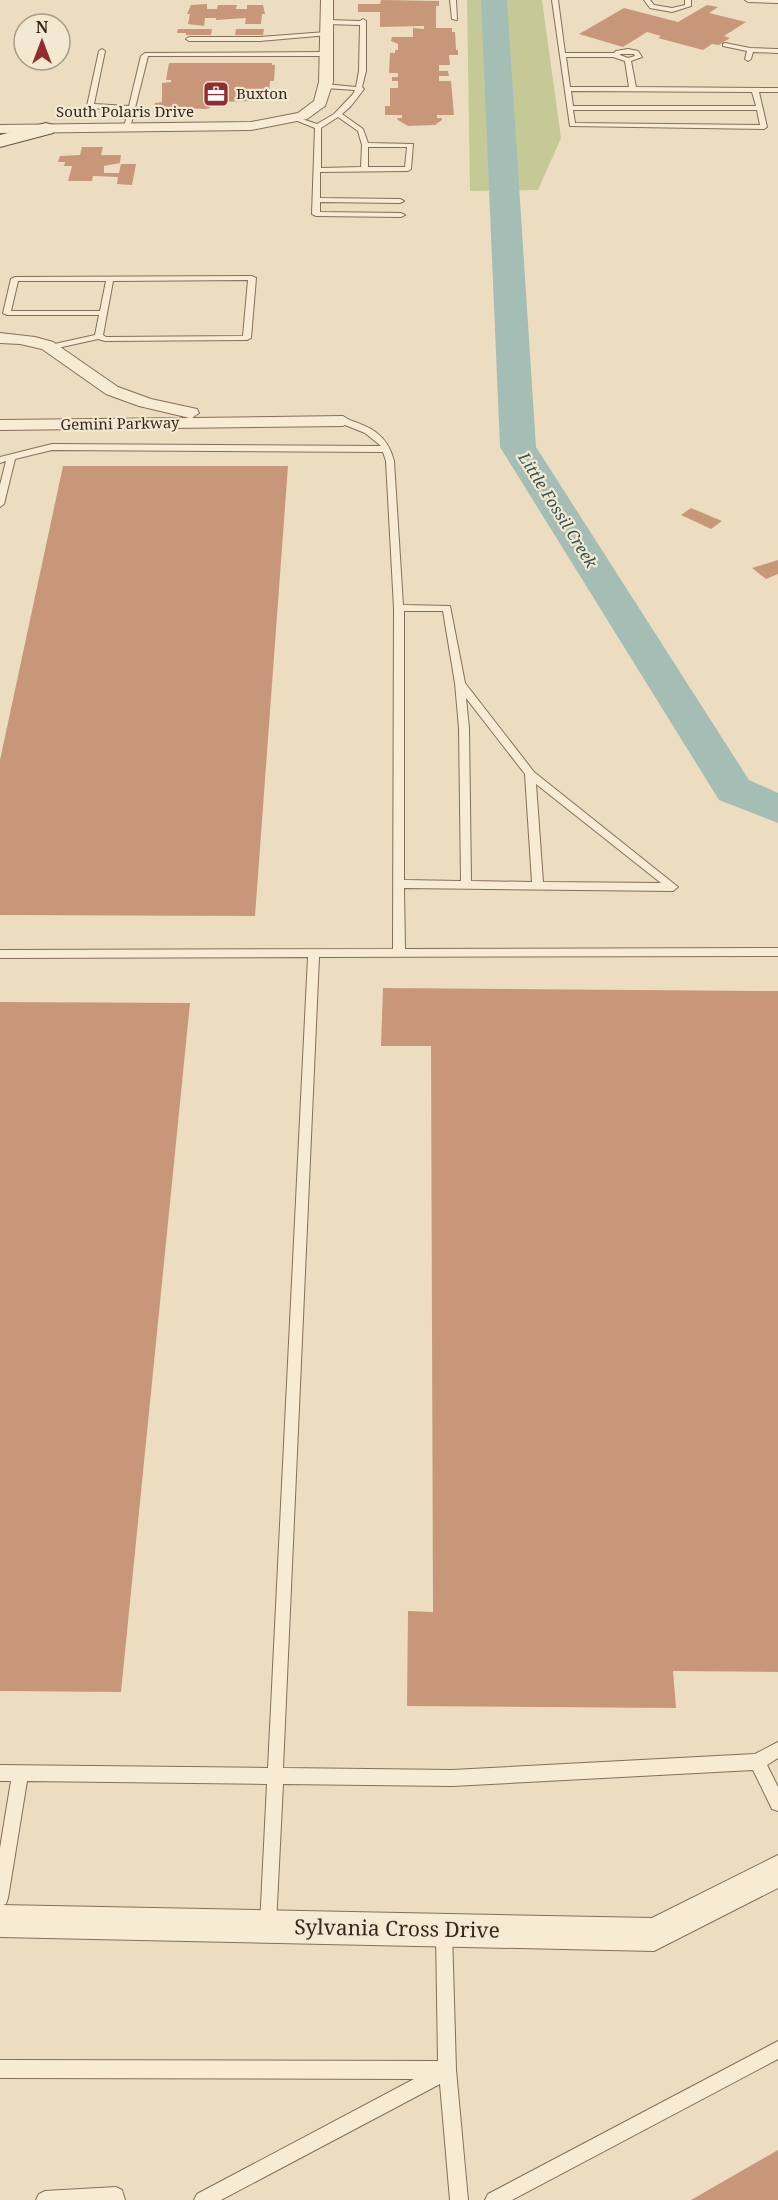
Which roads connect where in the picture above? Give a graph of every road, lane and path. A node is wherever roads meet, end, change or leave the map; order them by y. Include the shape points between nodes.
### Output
1 (327, 0) edge
2 (453, 0) edge
3 (555, 0) edge
4 (647, 0) edge
5 (688, 0) edge
6 (748, 0) edge
7 (778, 1) edge
8 (455, 19) dead end
9 (326, 28) junction
10 (189, 39) dead end
11 (725, 45) dead end
12 (750, 50) junction
13 (102, 51) dead end
14 (778, 51) edge
15 (326, 54) junction
16 (562, 55) junction
17 (615, 55) junction
18 (748, 59) dead end
19 (628, 60) junction
20 (325, 86) junction
21 (362, 89) junction
22 (567, 89) junction
23 (633, 90) junction
24 (755, 90) junction
25 (778, 90) edge
26 (132, 108) junction
27 (569, 108) junction
28 (760, 108) junction
29 (339, 115) junction
30 (293, 118) junction
31 (0, 119) edge
32 (318, 127) junction
33 (0, 129) edge
34 (46, 129) junction
35 (127, 129) junction
36 (0, 141) edge
37 (365, 145) junction
38 (317, 170) junction
39 (364, 170) junction
40 (316, 200) junction
41 (400, 201) dead end
42 (400, 215) dead end
43 (110, 279) junction
44 (104, 313) junction
45 (99, 336) junction
46 (0, 338) edge
47 (53, 347) junction
48 (343, 421) joint
49 (240, 422) junction
50 (0, 425) edge
51 (387, 449) junction
52 (11, 457) junction
53 (0, 460) edge
54 (0, 504) edge
55 (399, 608) junction
56 (460, 683) junction
57 (530, 774) junction
58 (399, 884) junction
59 (466, 885) junction
60 (538, 886) junction
61 (778, 952) edge
62 (314, 953) junction
63 (0, 954) edge
64 (399, 954) junction
65 (778, 1750) edge
66 (757, 1762) junction
67 (0, 1773) edge
68 (20, 1773) junction
69 (275, 1776) junction
70 (778, 1803) edge
71 (778, 1871) edge
72 (0, 1898) edge
73 (0, 1921) edge
74 (268, 1926) junction
75 (444, 1930) junction
76 (778, 2050) edge
77 (0, 2069) edge
78 (447, 2070) junction
79 (45, 2200) edge
80 (116, 2200) edge
81 (203, 2200) edge
82 (459, 2200) edge
83 (494, 2200) edge

1 - 9 street, South Polaris Drive
2 - 8 lane
3 - 16 lane
4 - 5 lane via 652,7 672,10 688,6
6 - 7 lane
9 - 10 lane via 260,39
9 - 15 street, South Polaris Drive
9 - 21 lane via 363,22
11 - 12 lane
12 - 14 lane
12 - 18 lane
13 - 26 lane via 90,106
15 - 20 street, South Polaris Drive
15 - 26 lane via 147,54
16 - 17 lane
16 - 22 lane
17 - 19 lane
17 - 19 lane via 625,51 639,55
19 - 23 lane
20 - 21 lane
20 - 30 street, South Polaris Drive via 320,104
21 - 29 lane
22 - 23 lane
22 - 27 lane
23 - 24 lane
24 - 25 lane
24 - 28 lane
26 - 35 lane
27 - 28 lane
27 - 28 lane via 572,125 764,127
29 - 32 lane
29 - 37 lane via 361,130
30 - 32 lane
30 - 35 street, South Polaris Drive via 251,126
31 - 34 main road
32 - 38 lane
33 - 34 street, South Polaris Drive
34 - 35 street, South Polaris Drive
34 - 36 main road
37 - 39 lane
37 - 39 lane via 411,145 408,169
38 - 39 lane
38 - 40 lane
40 - 41 lane
40 - 42 lane via 316,214
43 - 44 lane
43 - 44 lane via 15,279 7,313
43 - 45 lane via 252,278 247,338
44 - 45 lane
45 - 47 lane
46 - 47 street, Gemini Parkway via 34,340
47 - 49 street, Gemini Parkway via 104,386 129,397
48 - 49 street, Gemini Parkway
48 - 51 lane via 369,430
49 - 50 street, Gemini Parkway
51 - 52 lane via 52,447
51 - 55 lane
52 - 53 lane
52 - 54 lane
55 - 56 lane via 447,608
55 - 58 lane
56 - 57 lane
56 - 59 lane via 465,728
57 - 60 lane
57 - 60 lane via 673,887
58 - 59 lane
58 - 64 lane
59 - 60 lane
61 - 64 lane
62 - 63 lane
62 - 64 lane
62 - 69 lane
65 - 66 lane
66 - 69 lane via 452,1778
66 - 70 lane
67 - 68 lane
68 - 69 lane
68 - 72 lane
69 - 74 lane
71 - 75 street, Sylvania Cross Drive via 654,1935
73 - 74 street, Sylvania Cross Drive
74 - 75 street, Sylvania Cross Drive
75 - 78 lane
76 - 83 lane
77 - 78 lane
78 - 81 lane
78 - 82 lane
79 - 80 lane via 116,2196

